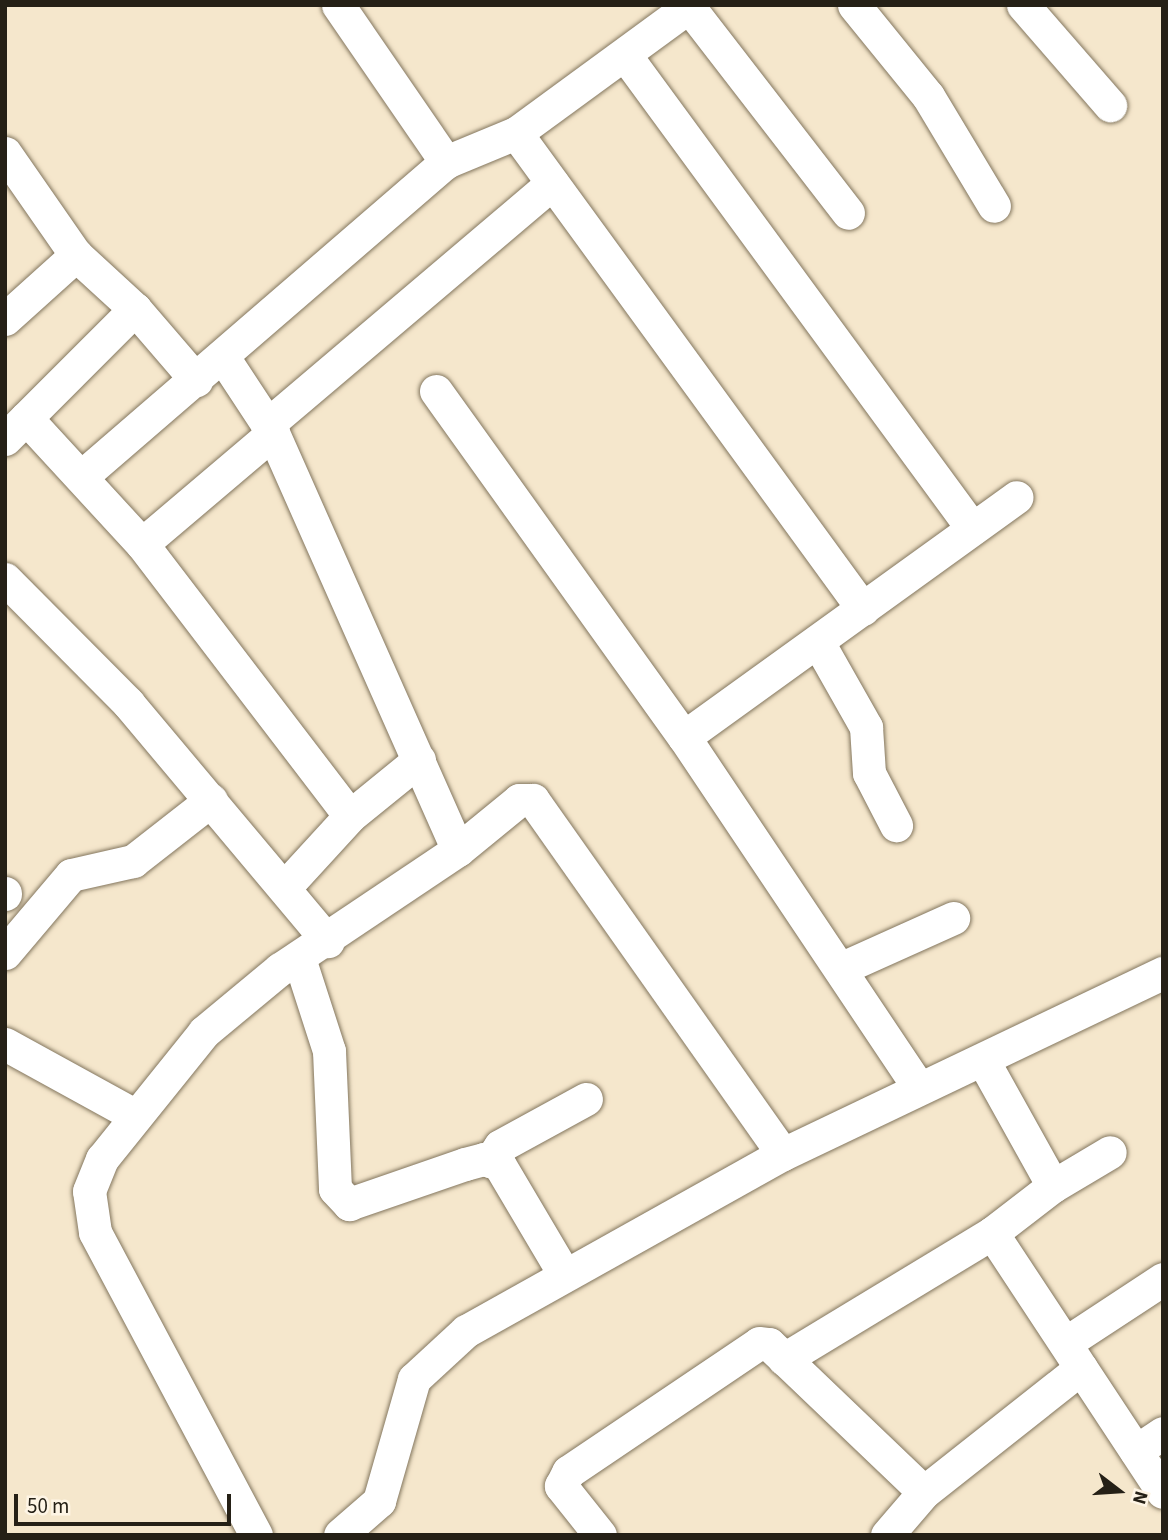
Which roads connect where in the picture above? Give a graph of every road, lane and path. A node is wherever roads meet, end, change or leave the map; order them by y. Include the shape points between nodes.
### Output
1 (338, 5) edge
2 (854, 5) edge
3 (1023, 5) edge
4 (690, 6) edge
5 (625, 55) junction
6 (1110, 105) dead end
7 (516, 133) junction
8 (5, 153) edge
9 (446, 162) junction
10 (552, 183) junction
11 (994, 206) dead end
12 (848, 214) dead end
13 (76, 255) junction
14 (135, 309) junction
15 (5, 319) edge
16 (223, 357) junction
17 (196, 380) junction
18 (436, 391) dead end
19 (16, 428) edge
20 (270, 429) junction
21 (81, 477) junction
22 (1017, 497) dead end
23 (972, 528) junction
24 (142, 544) junction
25 (5, 579) edge
26 (863, 609) junction
27 (818, 642) junction
28 (684, 737) junction
29 (419, 760) junction
30 (211, 800) junction
31 (350, 816) junction
32 (897, 825) dead end
33 (458, 850) junction
34 (284, 888) junction
35 (953, 918) dead end
36 (328, 941) junction
37 (5, 953) edge
38 (299, 958) junction
39 (842, 968) junction
40 (1163, 973) edge
41 (5, 1044) edge
42 (984, 1062) junction
43 (919, 1088) junction
44 (586, 1099) dead end
45 (136, 1116) junction
46 (1110, 1152) dead end
47 (783, 1154) junction
48 (490, 1161) junction
49 (1053, 1186) junction
50 (992, 1233) junction
51 (564, 1274) junction
52 (1163, 1279) edge
53 (1074, 1355) junction
54 (785, 1359) junction
55 (1149, 1442) edge
56 (924, 1492) junction
57 (1163, 1492) edge
58 (375, 1525) edge
59 (256, 1535) edge
60 (340, 1535) edge
61 (600, 1535) edge
62 (887, 1535) edge

1 - 9 street
2 - 11 street via 928,96
3 - 6 street
4 - 5 street
4 - 12 street
5 - 7 street
5 - 23 street
7 - 9 street
7 - 10 street
8 - 13 street
9 - 16 street
10 - 20 street
10 - 26 street
13 - 14 street
13 - 15 street
14 - 17 street
14 - 19 street
16 - 17 street
16 - 20 street
17 - 21 street
18 - 28 street
19 - 21 street
20 - 24 street
20 - 29 street
21 - 24 street
22 - 23 street
23 - 26 street
24 - 31 street
25 - 30 street via 128,703
26 - 27 street
27 - 28 street
27 - 32 street via 866,727 869,773
28 - 39 street
29 - 31 street
29 - 33 street
30 - 34 street
30 - 37 street via 133,861 72,875
31 - 34 street
33 - 36 street
33 - 47 street via 519,800 533,800 547,812
34 - 36 street
35 - 39 street
36 - 38 street
38 - 45 street via 204,1032
38 - 48 street via 329,1051 335,1189 349,1204
39 - 43 street
40 - 42 street
41 - 45 street
42 - 43 street
42 - 49 street
43 - 47 street
44 - 48 street via 500,1146
45 - 59 street via 102,1159 89,1191 95,1232
46 - 49 street
47 - 51 street
48 - 51 street via 499,1164
49 - 50 street
50 - 53 street
50 - 54 street
51 - 58 street via 466,1331 424,1365 408,1396
52 - 53 street
53 - 55 street
53 - 56 street
54 - 56 street
54 - 61 street via 759,1343 568,1472 561,1486
55 - 57 street
56 - 62 street
58 - 60 street

